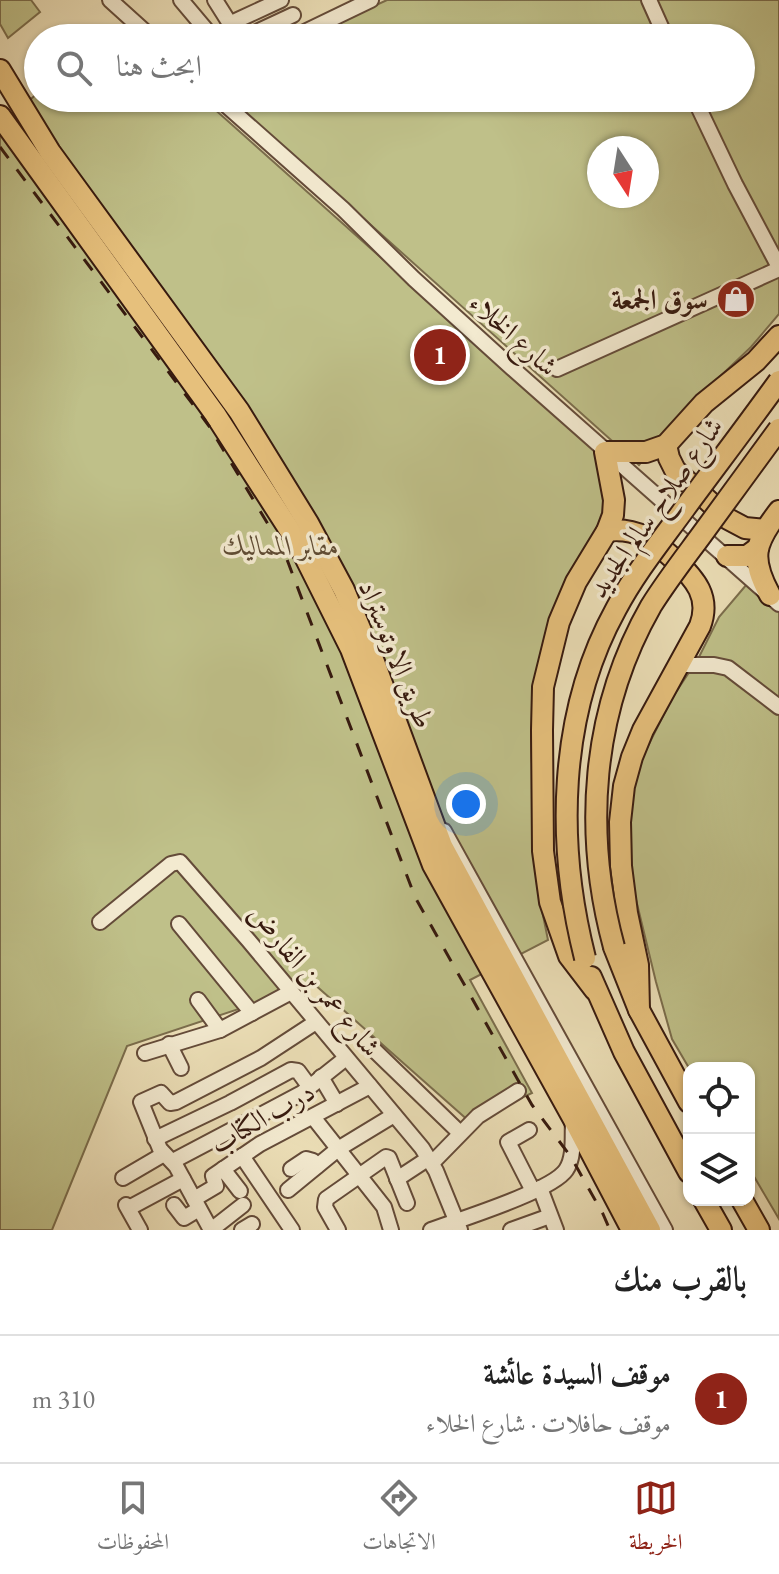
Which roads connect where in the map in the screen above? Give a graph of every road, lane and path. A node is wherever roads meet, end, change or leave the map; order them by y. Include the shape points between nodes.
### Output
1 (110, 0) edge
2 (214, 0) edge
3 (283, 0) edge
4 (371, 0) edge
5 (649, 0) edge
6 (353, 4) edge
7 (185, 5) edge
8 (258, 5) edge
9 (293, 15) junction
10 (137, 24) edge
11 (201, 24) edge
12 (229, 24) joint
13 (273, 24) edge
14 (295, 24) edge
15 (317, 24) edge
16 (660, 24) edge
17 (0, 70) edge
18 (24, 109) edge
19 (26, 112) edge
20 (234, 112) edge
21 (701, 112) edge
22 (0, 116) edge
23 (779, 268) edge
24 (779, 336) edge
25 (557, 369) dead end
26 (779, 381) edge
27 (779, 429) edge
28 (666, 445) junction
29 (605, 452) junction
30 (779, 511) edge
31 (607, 531) junction
32 (761, 539) junction
33 (727, 556) junction
34 (774, 599) edge
35 (680, 665) junction
36 (779, 707) edge
37 (423, 799) junction
38 (100, 922) dead end
39 (179, 924) dead end
40 (595, 990) junction
41 (291, 992) junction
42 (198, 1000) dead end
43 (639, 1010) junction
44 (252, 1013) junction
45 (316, 1022) junction
46 (220, 1030) junction
47 (169, 1044) junction
48 (368, 1044) dead end
49 (145, 1053) dead end
50 (346, 1058) junction
51 (181, 1068) dead end
52 (315, 1081) junction
53 (370, 1086) junction
54 (518, 1091) dead end
55 (683, 1091) edge
56 (337, 1104) junction
57 (394, 1115) junction
58 (313, 1117) junction
59 (573, 1118) junction
60 (529, 1130) dead end
61 (460, 1133) junction
62 (155, 1139) junction
63 (338, 1149) junction
64 (242, 1156) junction
65 (168, 1158) junction
66 (430, 1160) junction
67 (683, 1161) edge
68 (317, 1166) junction
69 (223, 1169) junction
70 (291, 1169) dead end
71 (610, 1171) junction
72 (359, 1175) junction
73 (123, 1178) dead end
74 (183, 1179) junction
75 (397, 1179) junction
76 (288, 1190) dead end
77 (536, 1190) junction
78 (407, 1203) dead end
79 (197, 1204) junction
80 (174, 1205) dead end
81 (707, 1206) edge
82 (745, 1206) edge
83 (553, 1223) edge
84 (458, 1226) edge
85 (140, 1230) edge
86 (211, 1230) edge
87 (292, 1230) edge
88 (338, 1230) edge
89 (391, 1230) edge
90 (431, 1230) edge
91 (511, 1230) edge
92 (632, 1230) edge
93 (650, 1230) edge
94 (665, 1230) edge
95 (721, 1230) edge
96 (759, 1230) edge

1 - 10 street
2 - 7 street
2 - 12 street
3 - 8 street
3 - 9 street
4 - 6 street
5 - 16 street
6 - 15 street
7 - 11 street
8 - 12 street
9 - 13 street
9 - 14 street
17 - 18 highway, طريق الاوتوستراد
19 - 37 highway, طريق الاوتوستراد via 239,411 308,523 374,662
20 - 29 street, شارع الخلاء
21 - 23 street
22 - 59 highway, طريق الاوتوستراد via 197,389 298,543 351,649 433,865
23 - 25 street
24 - 28 highway
26 - 40 highway, شارع صلاح سالم الجديد, bridge via 641,567 614,611 595,658 576,725 566,839 570,886
27 - 43 highway, شارع صلاح سالم الجديد, bridge via 662,589 635,639 601,744 595,813 601,892 614,947
28 - 29 highway via 646,452
28 - 32 highway via 679,475 728,519
29 - 31 highway via 614,500
29 - 33 street, شارع الخلاء
30 - 32 highway
31 - 35 highway via 645,536 698,585 703,620
31 - 40 highway via 559,622 542,701 547,885 569,956
32 - 33 highway via 747,556
32 - 34 highway via 756,562
33 - 34 street, شارع الخلاء
35 - 36 street via 728,668
35 - 43 highway via 637,743 622,800 621,866 638,965
37 - 71 highway, طريق الاوتوستراد via 459,881
37 - 94 street
38 - 41 street, شارع عمر بن الفارض via 180,862
39 - 44 street
40 - 67 highway, شارع صلاح سالم الجديد
41 - 44 street
41 - 45 street, شارع عمر بن الفارض
42 - 46 street
43 - 55 highway, شارع صلاح سالم الجديد
44 - 46 street
45 - 50 street, شارع عمر بن الفارض
45 - 62 street via 176,1102 161,1093 141,1102
46 - 47 street
47 - 49 street
47 - 51 street
48 - 61 street
50 - 52 street
50 - 53 street, شارع عمر بن الفارض
52 - 56 street
52 - 62 street via 291,1070
52 - 65 street via 302,1093
53 - 56 street, درب الكتاب
53 - 57 street, شارع عمر بن الفارض
54 - 61 street
56 - 58 street, درب الكتاب
57 - 63 street
57 - 66 street, شارع عمر بن الفارض
58 - 63 street
58 - 64 street, درب الكتاب
59 - 71 highway, طريق الاوتوستراد
59 - 77 street via 569,1166
60 - 77 street via 508,1142
61 - 66 street
62 - 65 street
63 - 68 street
63 - 72 street
64 - 69 street, درب الكتاب
64 - 87 street
65 - 73 street
65 - 74 street
66 - 75 street
66 - 84 street, شارع عمر بن الفارض
68 - 70 street via 306,1159
68 - 76 street
69 - 79 street, درب الكتاب via 213,1176 216,1186
69 - 86 street via 241,1198
71 - 92 highway
71 - 93 highway
72 - 75 street via 388,1157
72 - 88 street via 324,1202
72 - 89 street via 384,1207
74 - 79 street
74 - 85 street, درب الكتاب via 128,1207
75 - 78 street
77 - 83 street
77 - 84 street
79 - 80 street via 184,1218
79 - 86 street
81 - 95 highway
82 - 96 highway
83 - 91 street
84 - 90 street

